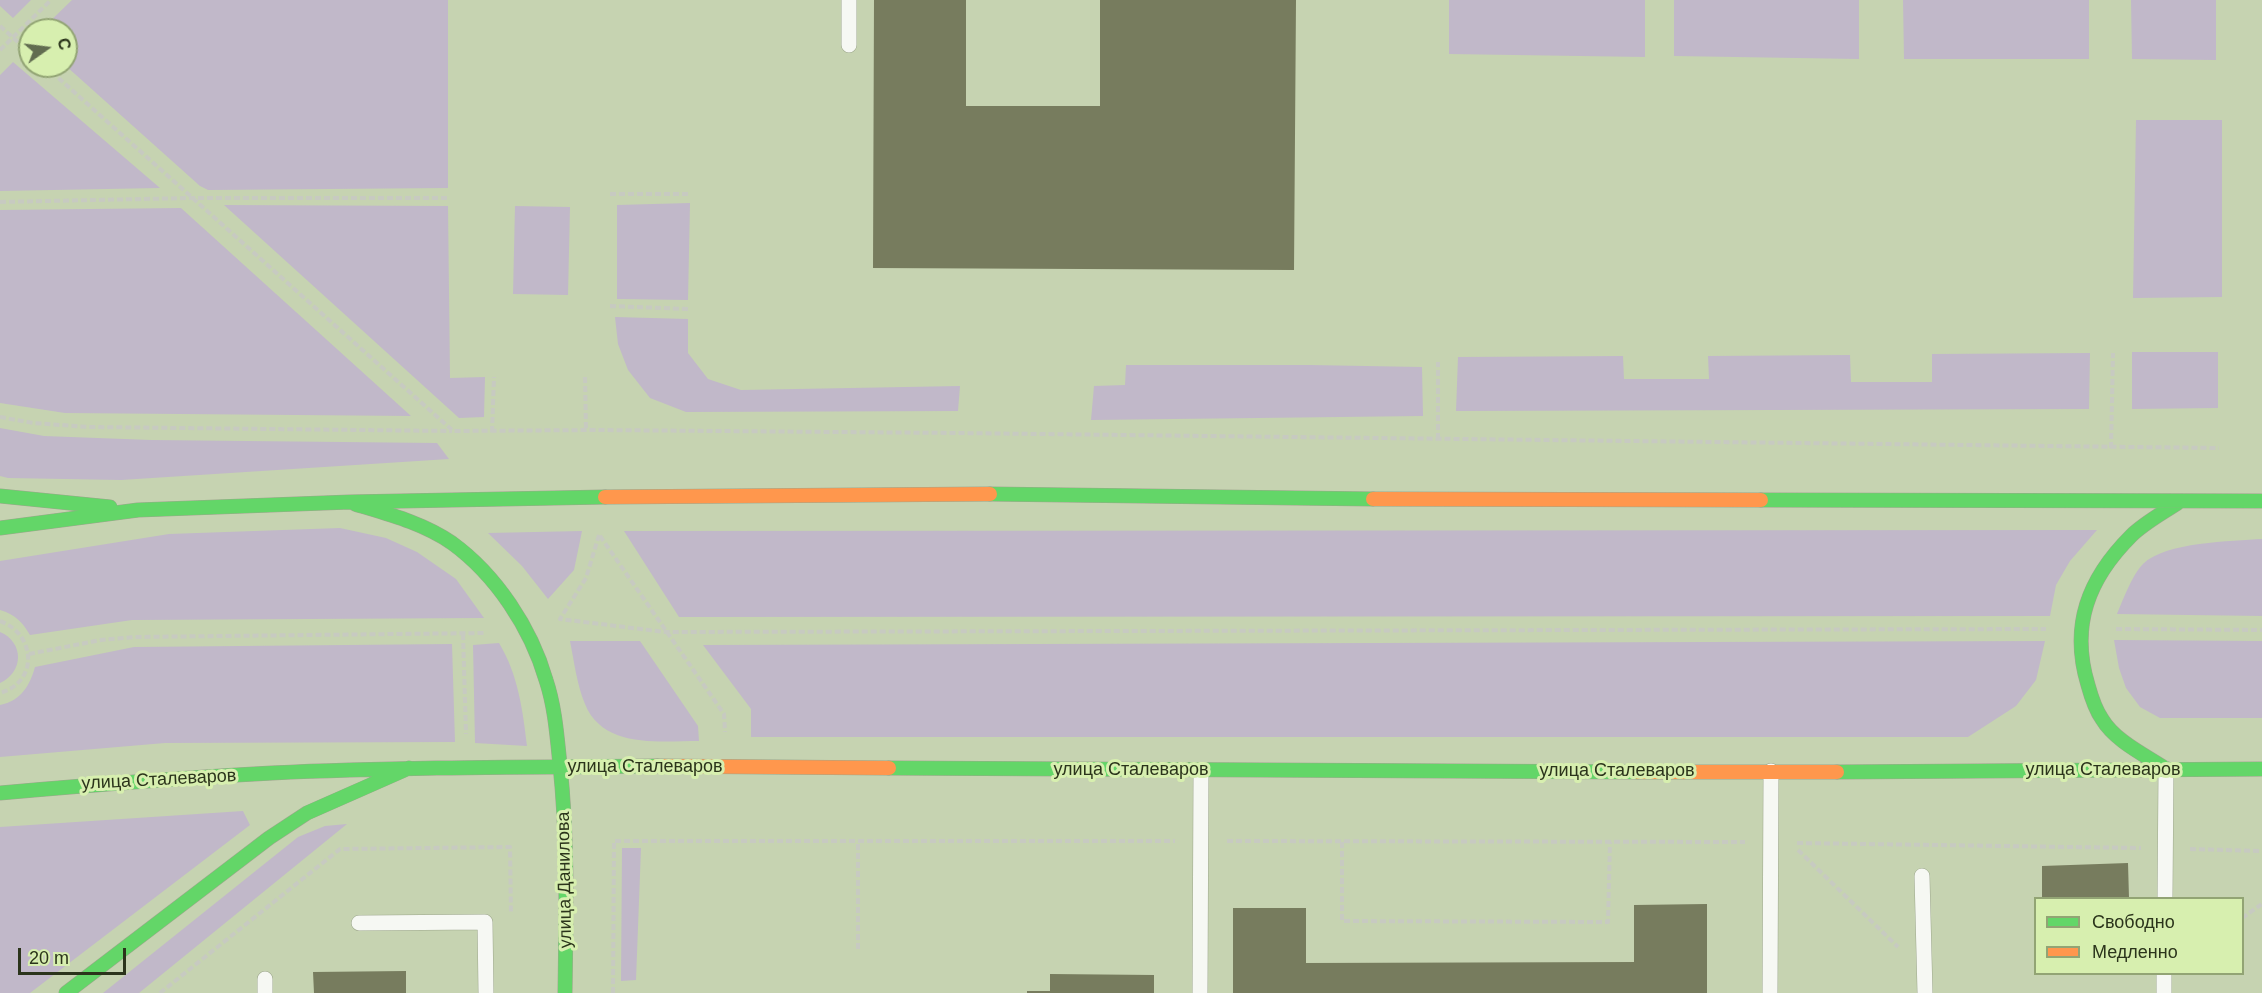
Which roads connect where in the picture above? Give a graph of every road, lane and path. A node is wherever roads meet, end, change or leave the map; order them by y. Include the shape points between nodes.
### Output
1 (51, 0) edge
2 (849, 0) edge
3 (0, 26) edge
4 (13, 37) junction
5 (18, 42) edge
6 (849, 45) dead end
7 (0, 50) edge
8 (58, 78) edge
9 (610, 194) dead end
10 (689, 194) dead end
11 (191, 198) junction
12 (448, 198) dead end
13 (0, 202) edge
14 (610, 306) dead end
15 (688, 309) dead end
16 (2113, 353) dead end
17 (1438, 362) dead end
18 (585, 376) dead end
19 (494, 377) dead end
20 (0, 417) edge
21 (453, 431) junction
22 (586, 431) junction
23 (492, 432) junction
24 (1438, 439) junction
25 (2111, 448) junction
26 (2219, 448) dead end
27 (0, 496) edge
28 (2262, 501) edge
29 (351, 502) junction
30 (2179, 502) junction
31 (138, 510) junction
32 (0, 528) edge
33 (0, 621) edge
34 (2056, 629) dead end
35 (2110, 629) dead end
36 (2262, 630) edge
37 (665, 632) junction
38 (487, 633) dead end
39 (463, 634) junction
40 (29, 654) junction
41 (0, 693) edge
42 (725, 738) dead end
43 (466, 740) dead end
44 (410, 767) junction
45 (561, 767) junction
46 (2262, 769) edge
47 (2166, 770) junction
48 (1201, 771) junction
49 (1771, 771) junction
50 (0, 793) edge
51 (858, 841) junction
52 (1200, 841) junction
53 (1342, 842) junction
54 (1610, 842) junction
55 (1771, 842) junction
56 (510, 847) dead end
57 (2165, 849) junction
58 (2262, 851) edge
59 (1922, 876) dead end
60 (2165, 897) edge
61 (2262, 904) edge
62 (2244, 917) edge
63 (359, 922) dead end
64 (858, 949) dead end
65 (1924, 973) junction
66 (2164, 975) edge
67 (66, 993) edge
68 (160, 993) edge
69 (486, 993) edge
70 (566, 993) edge
71 (613, 993) edge
72 (1200, 993) edge
73 (1770, 993) edge
74 (1925, 993) edge
75 (2164, 993) edge

1 - 4 path
2 - 6 lane
3 - 4 path
4 - 5 path
4 - 7 path
8 - 11 path
9 - 10 path
11 - 12 path
11 - 13 path
11 - 21 path
14 - 15 path
16 - 25 path
17 - 24 path
18 - 22 path
19 - 23 path
20 - 21 path via 89,427
21 - 23 path
22 - 23 path
22 - 24 path
24 - 25 path
25 - 26 path
27 - 31 main road
28 - 30 main road
29 - 30 main road via 998,494
29 - 31 main road
29 - 45 main road, улица Данилова via 419,525 452,543 504,596 524,627 543,669
30 - 47 main road via 2132,535 2105,566 2089,597 2080,629 2081,662 2102,720 2121,739
31 - 32 main road
33 - 40 path via 19,632
34 - 37 path
35 - 36 path
37 - 37 path via 560,619 586,578 599,535
37 - 42 path via 724,714
38 - 39 path
39 - 40 path via 134,637
39 - 43 path
40 - 41 path via 24,676
44 - 45 main road, улица Сталеваров
44 - 50 main road, улица Сталеваров via 149,780
44 - 67 main road via 297,819
45 - 48 main road, улица Сталеваров
45 - 70 main road, улица Данилова via 567,844
46 - 47 main road, улица Сталеваров
47 - 49 main road, улица Сталеваров
47 - 57 lane
48 - 49 main road, улица Сталеваров
48 - 52 lane
49 - 55 lane
51 - 52 path
51 - 64 path
51 - 71 path via 614,841
52 - 53 path
52 - 72 lane
53 - 54 path
53 - 54 path via 1342,921 1608,922
54 - 55 path
55 - 73 lane
56 - 68 path via 340,849
57 - 58 path
57 - 60 lane
57 - 65 path via 1791,843
59 - 65 lane
61 - 62 path
63 - 69 lane via 484,922
65 - 74 lane
66 - 75 lane

